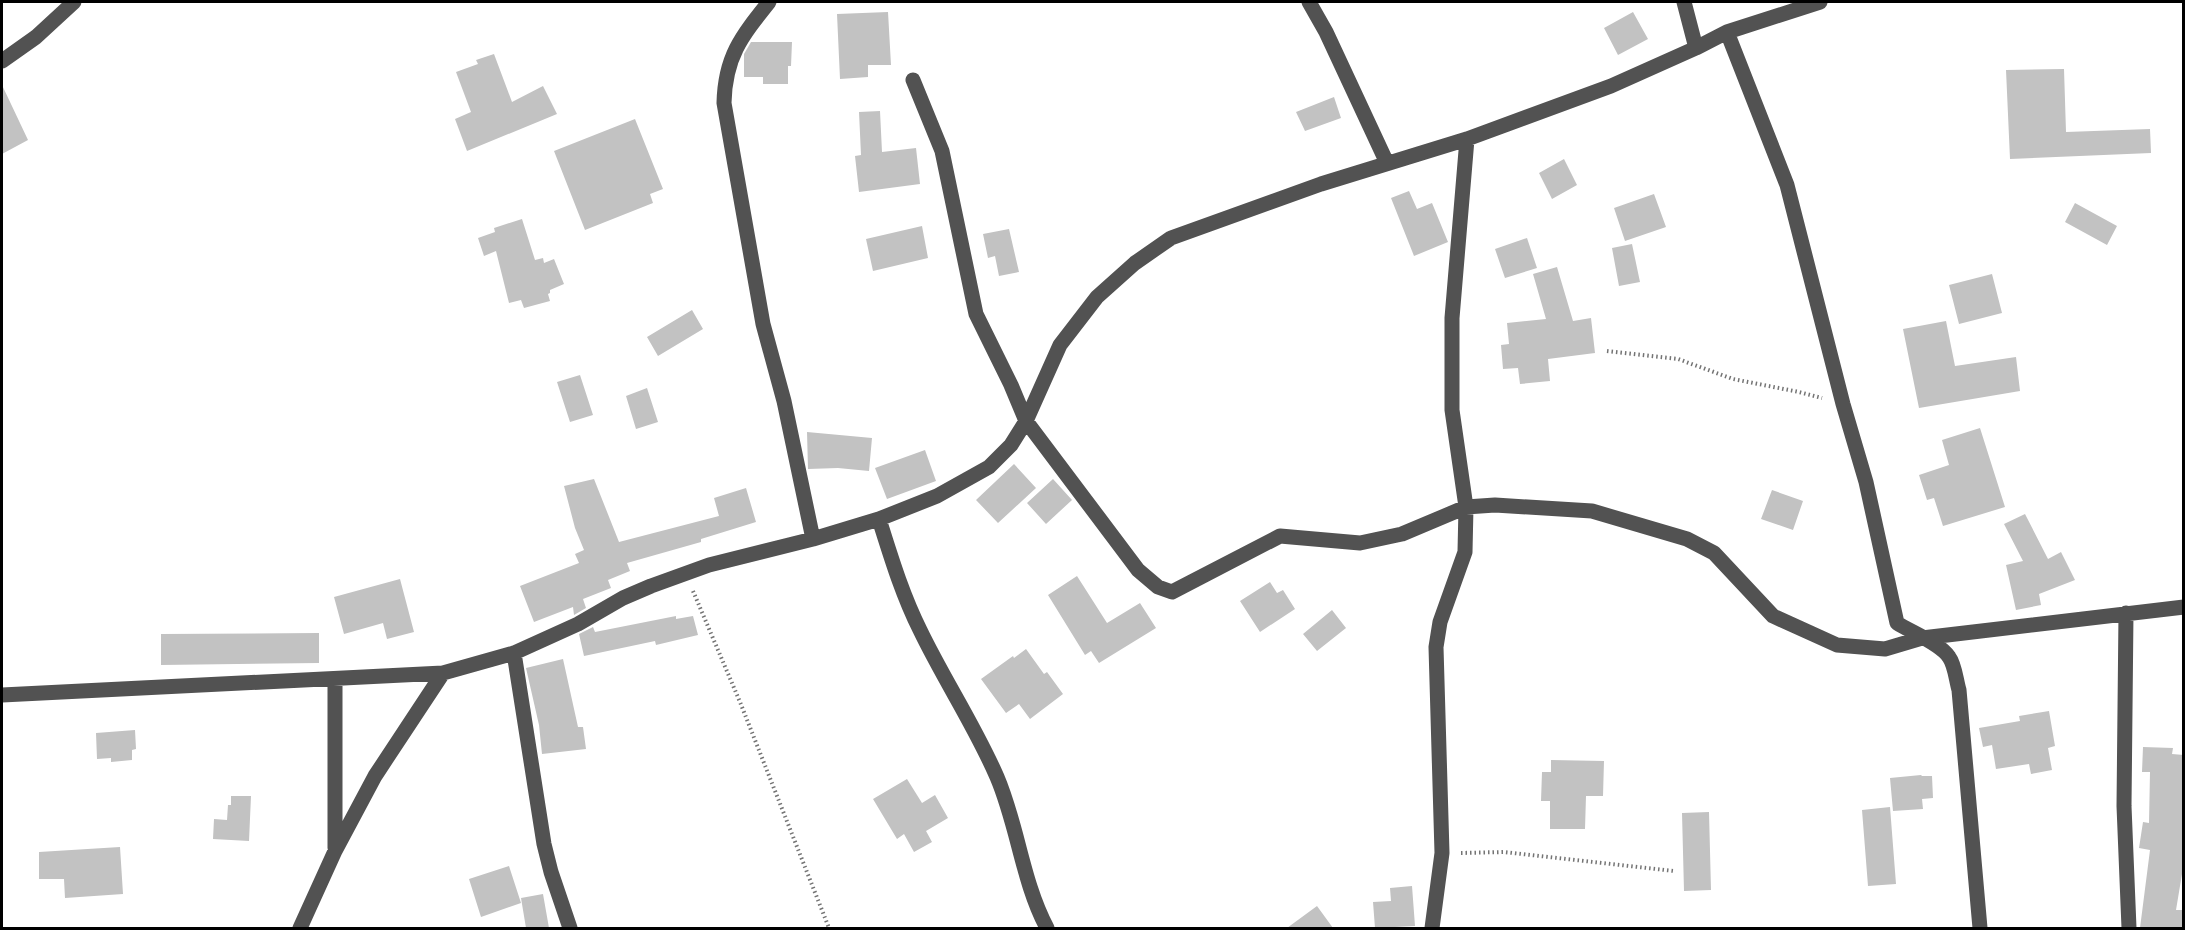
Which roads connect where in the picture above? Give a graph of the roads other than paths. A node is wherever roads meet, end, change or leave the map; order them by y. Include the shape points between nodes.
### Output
1 (74, 2) edge
2 (769, 2) edge
3 (1309, 2) edge
4 (1683, 2) edge
5 (1820, 2) edge
6 (1727, 32) junction
7 (1696, 48) junction
8 (2, 61) edge
9 (913, 80) dead end
10 (1467, 139) junction
11 (1387, 163) junction
12 (1026, 421) junction
13 (1466, 507) junction
14 (879, 519) junction
15 (813, 539) junction
16 (2184, 607) edge
17 (2126, 613) junction
18 (1922, 638) junction
19 (514, 653) junction
20 (443, 673) junction
21 (335, 680) junction
22 (2, 695) edge
23 (335, 851) junction
24 (305, 926) edge
25 (570, 928) edge
26 (1047, 928) edge
27 (1432, 928) edge
28 (1980, 928) edge
29 (2129, 928) edge

1 - 8 street
2 - 15 street via 734,52 725,79 724,103 763,324 784,401
3 - 11 street
4 - 7 street
5 - 6 street
6 - 7 street
6 - 18 street via 1787,185 1866,482 1897,623
7 - 10 street via 1611,86
9 - 12 street via 942,151 976,314
10 - 11 street
10 - 13 street via 1452,318 1452,410
11 - 12 street via 1171,238 1136,263 1097,297 1060,345
12 - 13 street via 1138,570 1158,587 1172,592 1280,536 1360,543 1402,534
12 - 14 street via 989,467 937,495
13 - 18 street via 1592,511 1687,539 1714,552 1773,616 1838,645 1885,649
13 - 27 street via 1465,552 1440,622 1436,647 1442,853
14 - 15 street
14 - 26 street via 897,580 920,631 990,760 1006,798 1028,881
15 - 19 street via 709,566 623,598
16 - 17 street
17 - 18 street
17 - 29 street via 2124,806
18 - 28 street via 1934,642 1950,657 1959,690
19 - 20 street
19 - 25 street via 544,844
20 - 21 street
20 - 23 street via 375,776
21 - 22 street
21 - 23 street
23 - 24 street

